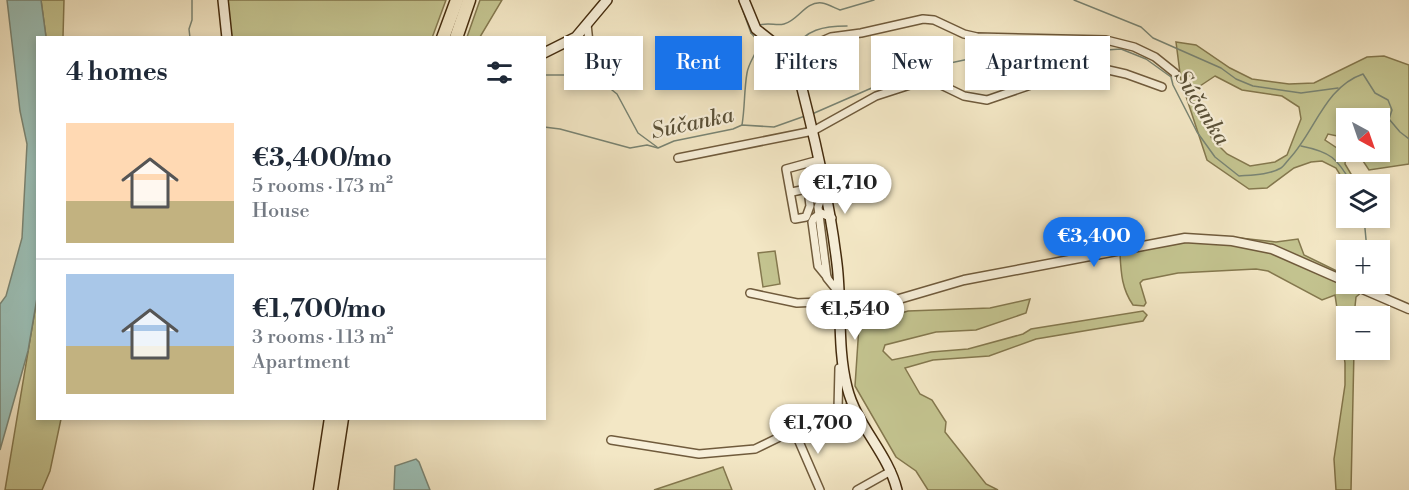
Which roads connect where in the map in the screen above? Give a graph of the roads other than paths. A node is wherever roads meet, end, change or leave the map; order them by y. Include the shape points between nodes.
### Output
1 (223, 0) edge
2 (457, 0) edge
3 (470, 0) edge
4 (607, 0) edge
5 (744, 0) edge
6 (587, 24) junction
7 (227, 36) edge
8 (444, 36) edge
9 (457, 36) edge
10 (588, 36) edge
11 (766, 36) edge
12 (838, 36) edge
13 (546, 52) edge
14 (1175, 73) dead end
15 (1162, 87) dead end
16 (803, 90) edge
17 (813, 131) junction
18 (678, 158) dead end
19 (819, 160) junction
20 (825, 186) junction
21 (808, 189) junction
22 (792, 192) junction
23 (818, 214) junction
24 (832, 218) junction
25 (1336, 277) edge
26 (750, 292) dead end
27 (1374, 294) edge
28 (840, 297) junction
29 (1409, 309) edge
30 (841, 316) junction
31 (843, 367) junction
32 (853, 406) junction
33 (833, 414) junction
34 (331, 420) edge
35 (342, 420) edge
36 (794, 430) junction
37 (611, 440) dead end
38 (891, 471) junction
39 (320, 490) edge
40 (331, 490) edge
41 (820, 490) edge
42 (857, 490) edge
43 (897, 490) edge

1 - 7 main road
2 - 8 highway
3 - 9 highway
4 - 6 main road
5 - 11 main road via 755,27
6 - 10 street
6 - 13 main road via 574,38
12 - 14 street via 934,20 977,36 1106,40 1155,57
15 - 17 street via 1104,69 1063,74 987,100 964,96 935,82 913,84 876,96
16 - 17 main road
17 - 18 street
17 - 19 main road
19 - 20 main road
19 - 22 street via 786,169
20 - 21 street
20 - 23 street
20 - 24 main road
21 - 22 street
21 - 22 street via 810,206 806,217 795,219
23 - 24 street
23 - 28 street via 812,222 818,266
24 - 28 main road
25 - 30 street via 1272,249 1185,238 964,280
26 - 28 street via 796,303
27 - 29 street
28 - 30 main road
30 - 31 main road
31 - 32 main road
31 - 33 street via 839,368 838,409
32 - 33 street
32 - 38 main road
33 - 36 street
34 - 39 highway
35 - 40 highway
36 - 37 street via 755,449 699,454
36 - 41 street
38 - 42 street
38 - 43 main road

